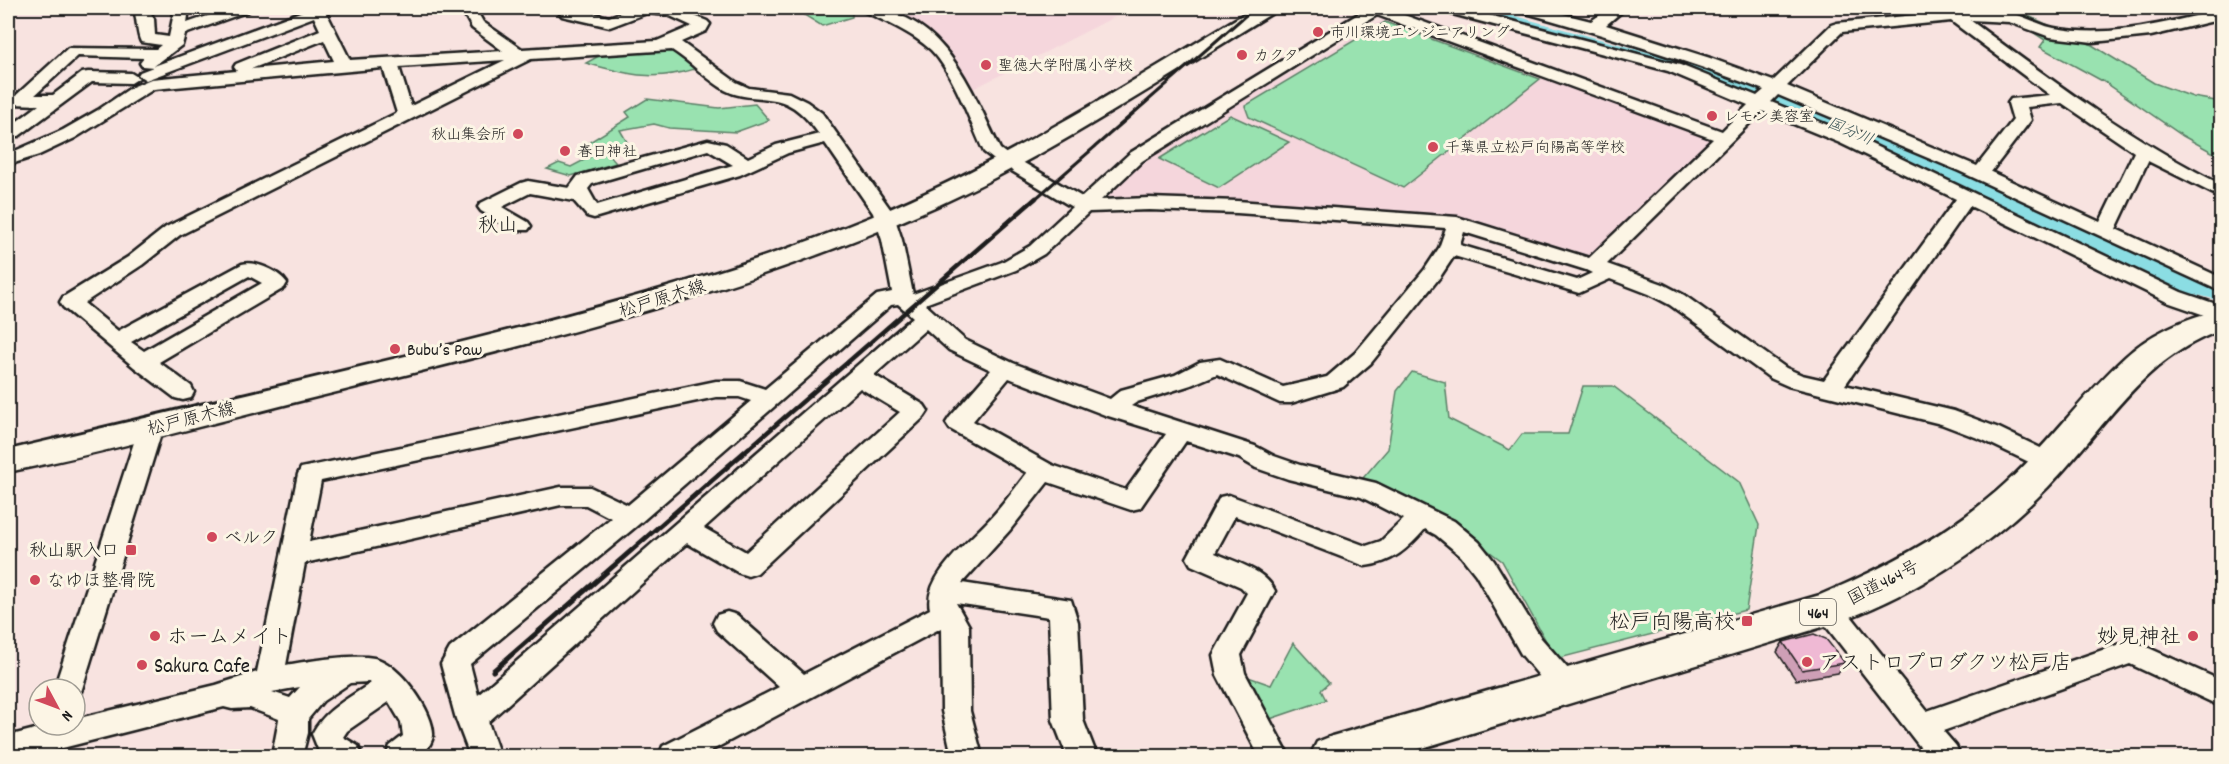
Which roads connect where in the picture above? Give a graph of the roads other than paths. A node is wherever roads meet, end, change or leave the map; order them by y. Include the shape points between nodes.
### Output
1 (141, 8) edge
2 (182, 8) edge
3 (244, 8) edge
4 (468, 8) edge
5 (563, 8) edge
6 (645, 8) edge
7 (1267, 8) edge
8 (1376, 8) edge
9 (1446, 8) edge
10 (1524, 8) edge
11 (1619, 8) edge
12 (2200, 8) edge
13 (322, 9) edge
14 (668, 9) edge
15 (878, 9) edge
16 (1949, 12) edge
17 (2219, 14) edge
18 (1595, 26) junction
19 (329, 32) junction
20 (177, 37) junction
21 (662, 45) junction
22 (527, 52) junction
23 (160, 54) junction
24 (203, 54) junction
25 (390, 62) junction
26 (344, 65) junction
27 (228, 75) junction
28 (133, 83) junction
29 (1769, 95) junction
30 (2066, 98) junction
31 (54, 100) junction
32 (406, 115) junction
33 (13, 132) dead end
34 (830, 136) junction
35 (1725, 138) junction
36 (2143, 152) junction
37 (999, 155) dead end
38 (8, 160) edge
39 (746, 165) junction
40 (1018, 167) dead end
41 (1980, 175) junction
42 (2222, 192) edge
43 (581, 196) junction
44 (1967, 197) junction
45 (1084, 206) junction
46 (885, 220) junction
47 (1457, 223) junction
48 (520, 226) dead end
49 (2105, 232) junction
50 (1449, 248) junction
51 (1601, 269) junction
52 (2222, 286) edge
53 (912, 306) junction
54 (2222, 314) edge
55 (2222, 319) edge
56 (116, 340) junction
57 (142, 362) junction
58 (1005, 368) junction
59 (858, 376) junction
60 (1830, 389) junction
61 (183, 392) dead end
62 (769, 399) junction
63 (1113, 409) junction
64 (151, 427) junction
65 (1181, 431) junction
66 (8, 461) edge
67 (2048, 462) junction
68 (1043, 471) junction
69 (1422, 515) junction
70 (630, 517) junction
71 (685, 530) junction
72 (292, 556) junction
73 (945, 602) junction
74 (1829, 609) junction
75 (727, 623) dead end
76 (348, 670) junction
77 (72, 677) edge
78 (269, 680) junction
79 (393, 684) junction
80 (1566, 687) junction
81 (803, 690) junction
82 (2222, 695) edge
83 (216, 697) junction
84 (294, 716) junction
85 (471, 719) junction
86 (1921, 726) junction
87 (51, 740) edge
88 (8, 749) edge
89 (287, 756) edge
90 (347, 756) edge
91 (401, 756) edge
92 (485, 756) edge
93 (674, 756) edge
94 (967, 756) edge
95 (1082, 756) edge
96 (1274, 756) edge
97 (1332, 756) edge
98 (1945, 756) edge

1 - 20 street via 147,39
2 - 20 street
3 - 20 street
4 - 22 street via 477,25
5 - 6 street via 567,13 610,22
6 - 14 street
7 - 46 main road, 松戸原木線 via 1012,159
8 - 35 street
8 - 45 street via 1136,157
9 - 29 street
10 - 18 street
11 - 18 street
12 - 17 street
13 - 19 street
13 - 24 street
14 - 21 street via 702,24
15 - 37 street via 938,48 958,78 993,152
16 - 17 street via 2012,18 2050,32 2093,37 2151,31
16 - 29 street via 1837,28
16 - 30 street
18 - 29 street via 1683,53
19 - 26 street
19 - 27 street
20 - 23 street
20 - 24 street
21 - 22 street
21 - 34 street via 685,50 720,80 741,91 773,94 799,104 816,117
22 - 25 street
22 - 32 street
23 - 28 street
23 - 31 street via 75,51 19,100
24 - 28 street
25 - 26 street
25 - 32 street
26 - 27 street
27 - 28 street
28 - 31 street via 88,76
28 - 38 street via 104,114 34,152
29 - 35 street
29 - 41 street via 1869,124
29 - 44 street via 1846,140
30 - 36 street
30 - 41 street via 2017,103 2022,120
31 - 33 street
32 - 56 street via 173,231 135,261 70,302
34 - 39 street via 782,149
34 - 46 street
35 - 51 street
36 - 42 street
36 - 49 street
39 - 43 street via 594,212
39 - 43 street via 708,145 585,180 578,189
40 - 45 street
41 - 49 street
43 - 48 street via 528,187 488,207
44 - 54 street via 2174,297
44 - 60 street
45 - 47 street via 1237,207
45 - 53 street via 1036,250 1018,261
46 - 53 street
46 - 64 main road, 松戸原木線 via 784,259 665,298
47 - 50 street
47 - 51 street
49 - 52 street
50 - 51 street via 1579,287
50 - 63 street via 1390,326 1335,382 1280,395 1220,366 1208,367 1183,380 1129,396
51 - 60 street via 1677,300 1778,373
53 - 58 street via 964,350
53 - 59 street
53 - 62 street via 884,300
55 - 67 highway, 国道464号 / 464 via 2187,331 2136,365
56 - 57 street
56 - 57 street via 249,268 277,283
57 - 61 street
58 - 63 street
58 - 68 street via 958,423
59 - 71 street
59 - 71 street via 916,411 748,566
60 - 67 street via 1966,424
62 - 70 street
62 - 72 street via 740,388 716,389 310,474
63 - 65 street
64 - 66 main road, 松戸原木線
64 - 77 street
65 - 68 street via 1131,501
65 - 69 street via 1297,473 1367,489
67 - 74 highway, 国道464号 / 464 via 1998,511 1964,536 1895,580
68 - 73 street via 956,568
69 - 80 street via 1470,549 1531,646
69 - 96 street via 1392,547 1378,556 1365,556 1229,504 1200,558 1250,580 1262,591 1227,655 1231,675
70 - 72 street via 590,496 561,496
70 - 85 street via 460,656 455,664
71 - 85 street
72 - 78 street
73 - 81 street
73 - 94 street via 955,626 956,711
73 - 95 street via 1061,608 1068,720
74 - 80 highway, 国道464号 / 464
74 - 86 street
75 - 81 street
76 - 78 street
76 - 79 street via 374,670
76 - 84 street via 313,692
78 - 83 street
79 - 90 street via 337,722 327,734 330,745
79 - 91 street via 418,728 414,745
80 - 97 highway, 国道464号 / 464
81 - 93 street
82 - 86 street via 2131,652
83 - 84 street via 250,696 283,707
83 - 87 street
84 - 89 street
85 - 92 street
86 - 98 street
87 - 88 street

